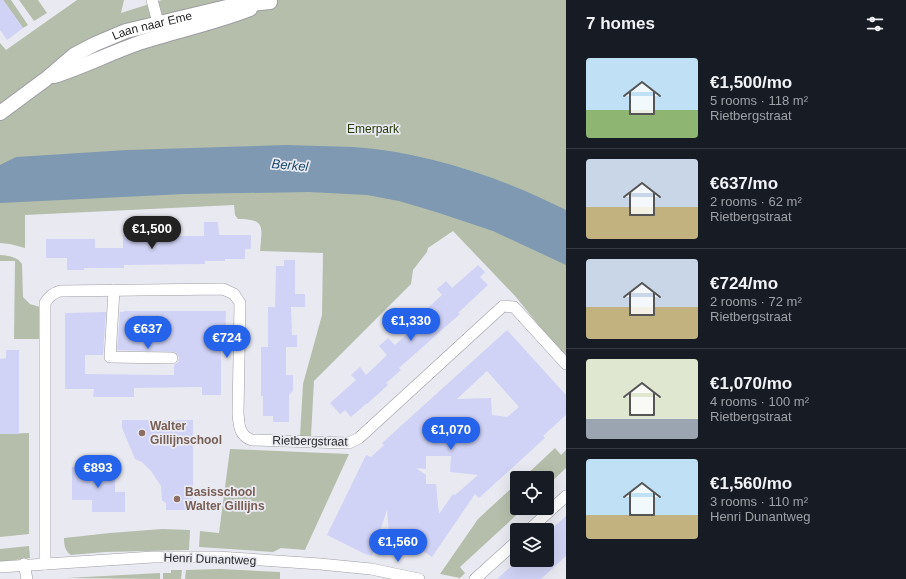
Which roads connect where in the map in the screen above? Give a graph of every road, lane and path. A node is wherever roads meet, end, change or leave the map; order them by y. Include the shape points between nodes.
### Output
1 (152, 0) edge
2 (275, 1) edge
3 (160, 29) junction
4 (0, 113) edge
5 (114, 290) junction
6 (172, 358) dead end
7 (566, 364) edge
8 (566, 496) edge
9 (537, 523) edge
10 (510, 547) edge
11 (24, 564) junction
12 (45, 564) junction
13 (0, 566) edge
14 (27, 579) edge
15 (420, 579) edge
16 (475, 579) edge

1 - 3 street
2 - 3 street, Laan naar Eme via 231,6
3 - 4 street, Laan naar Eme via 126,31 74,55
5 - 6 street via 110,357
5 - 7 street, Rietbergstraat via 223,289 234,294 240,303 239,428 244,436 252,440 345,443 355,441 503,306 514,307
5 - 12 street, Rietbergstraat via 60,291 50,295 45,303
8 - 9 street
10 - 16 street
11 - 12 street, Henri Dunantweg
11 - 13 street, Henri Dunantweg
11 - 14 street
12 - 15 street, Henri Dunantweg via 153,557 218,557 320,564

